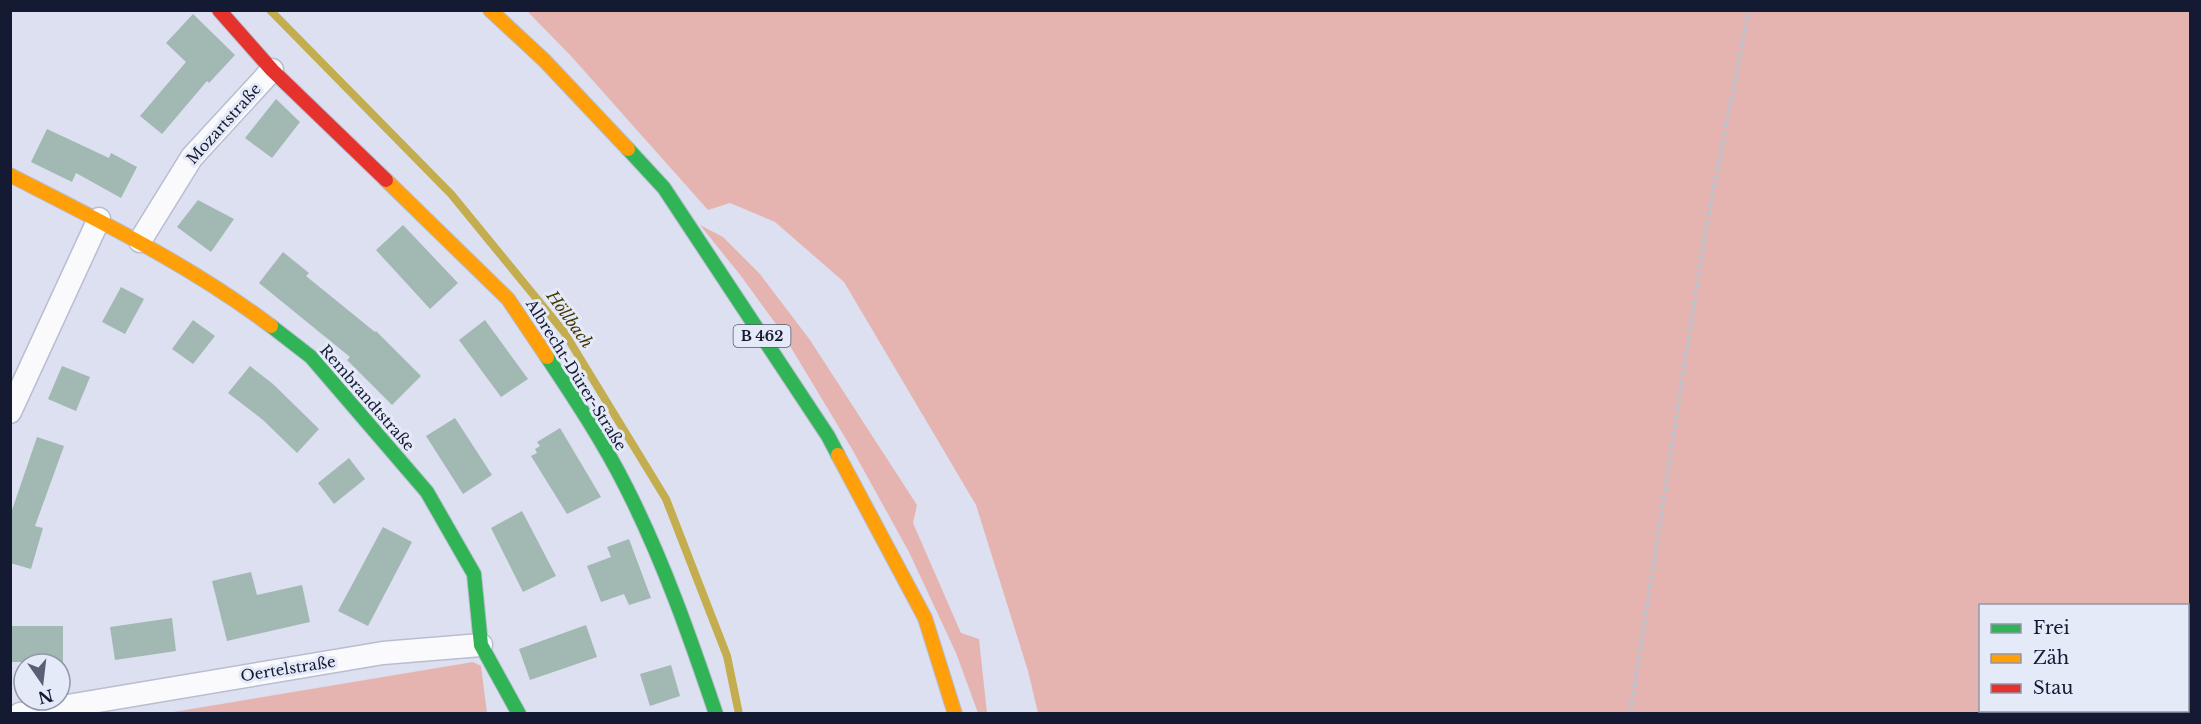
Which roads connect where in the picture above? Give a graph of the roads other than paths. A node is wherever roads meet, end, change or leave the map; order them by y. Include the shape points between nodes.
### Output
1 (219, 10) edge
2 (490, 10) edge
3 (272, 70) junction
4 (10, 174) edge
5 (99, 219) junction
6 (140, 241) junction
7 (10, 412) edge
8 (481, 645) junction
9 (20, 714) edge
10 (519, 714) edge
11 (716, 714) edge
12 (955, 714) edge

1 - 3 street, Albrecht-Dürer-Straße
2 - 12 street, B 462 via 544,60 664,188 822,426 926,618
3 - 6 street, Mozartstraße via 192,157
3 - 11 street, Albrecht-Dürer-Straße via 508,299 566,385 626,487 681,612
4 - 5 street, Rembrandtstraße
5 - 6 street, Rembrandtstraße
5 - 7 street
6 - 8 street, Rembrandtstraße via 240,303 311,357 426,492 474,574
8 - 9 street, Oertelstraße via 383,653
8 - 10 street

